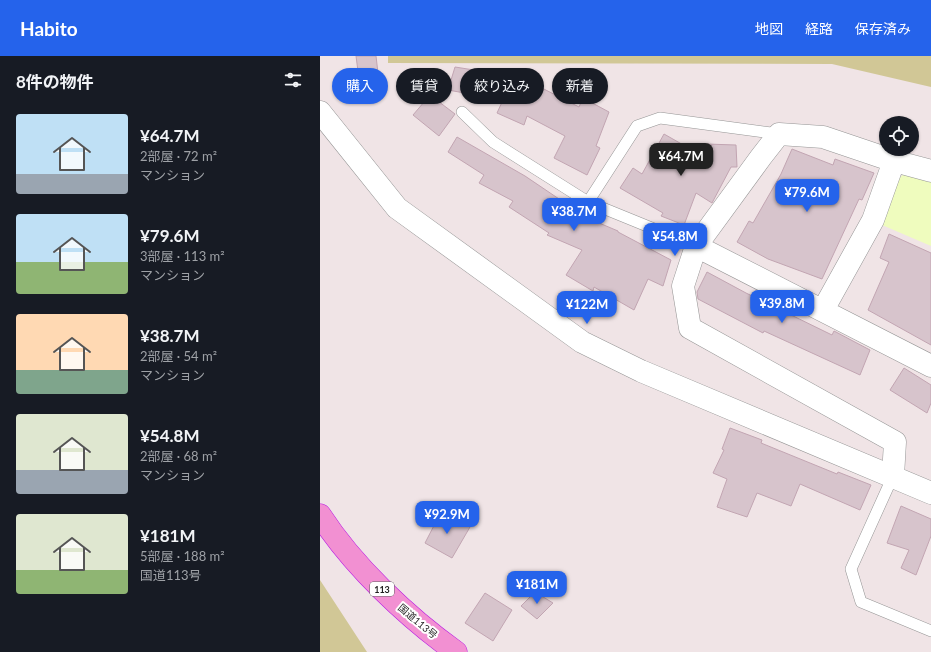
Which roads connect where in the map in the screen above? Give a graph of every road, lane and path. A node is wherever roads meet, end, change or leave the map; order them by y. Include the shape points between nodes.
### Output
1 (320, 112) edge
2 (462, 112) dead end
3 (779, 134) junction
4 (894, 161) junction
5 (931, 170) edge
6 (588, 202) junction
7 (696, 246) junction
8 (823, 310) junction
9 (931, 366) edge
10 (894, 476) junction
11 (931, 493) edge
12 (320, 515) edge
13 (931, 631) edge
14 (456, 652) edge

1 - 10 street via 397,208 582,342 641,371
2 - 6 lane via 493,142
3 - 4 street via 823,137
3 - 6 lane via 660,118 638,126
3 - 7 street
4 - 5 street
4 - 8 street via 873,220
6 - 7 lane
7 - 8 street
7 - 10 street via 683,286 690,328 895,442
8 - 9 street
10 - 11 street
10 - 13 lane via 851,569 861,602
12 - 14 highway, 国道113号 / 113 via 380,587 411,617

